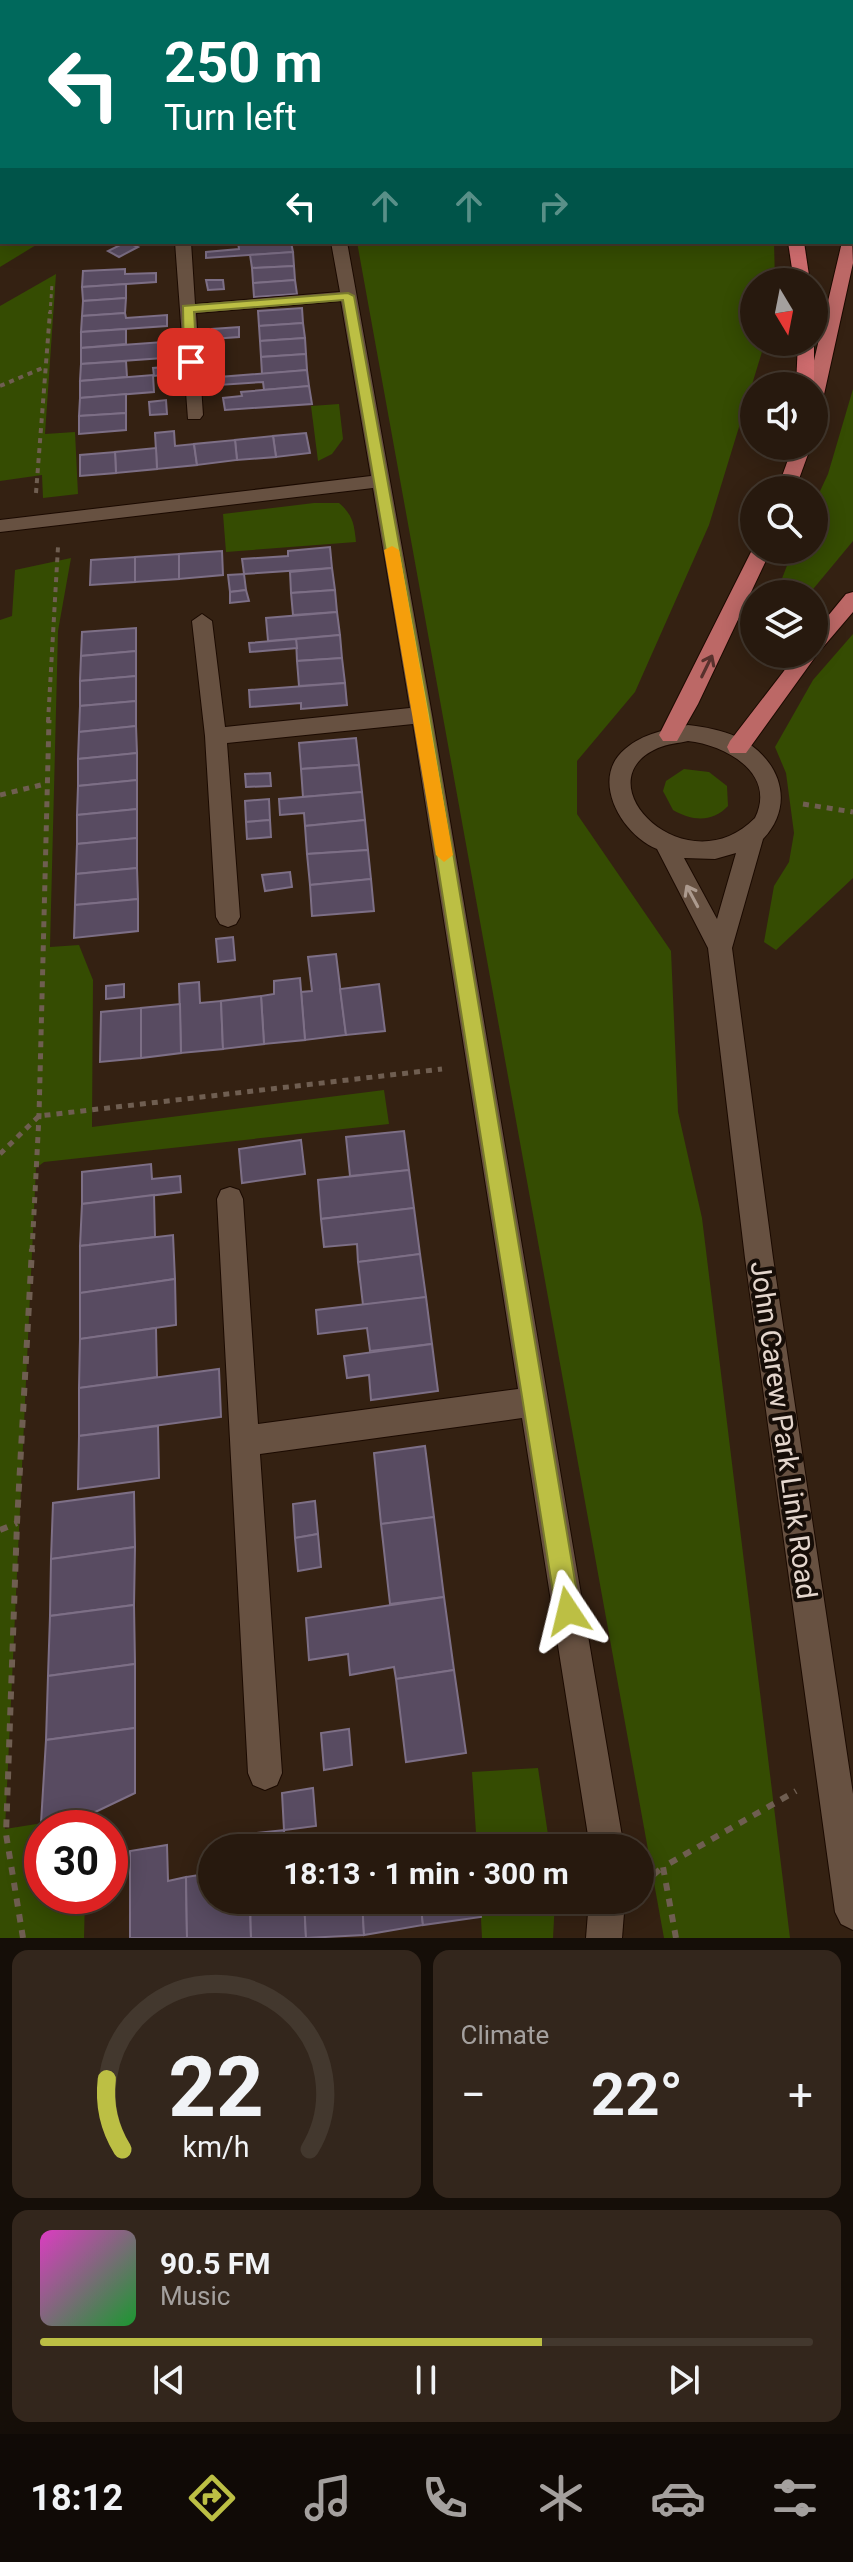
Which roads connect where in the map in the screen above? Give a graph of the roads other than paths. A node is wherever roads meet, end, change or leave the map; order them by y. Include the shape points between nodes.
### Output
1 (183, 244) edge
2 (339, 244) edge
3 (796, 244) edge
4 (850, 244) edge
5 (800, 268) edge
6 (348, 296) junction
7 (188, 309) junction
8 (820, 372) edge
9 (194, 415) dead end
10 (380, 481) junction
11 (0, 526) edge
12 (754, 564) edge
13 (853, 599) edge
14 (202, 621) dead end
15 (828, 630) edge
16 (797, 668) edge
17 (422, 715) junction
18 (670, 735) junction
19 (216, 736) junction
20 (738, 747) junction
21 (752, 837) junction
22 (665, 843) junction
23 (228, 917) dead end
24 (720, 948) junction
25 (230, 1199) dead end
26 (533, 1402) junction
27 (245, 1441) junction
28 (265, 1773) dead end
29 (605, 1834) edge
30 (853, 1912) edge
31 (606, 1914) edge
32 (604, 1938) edge

1 - 7 street
2 - 6 street
3 - 5 highway
4 - 8 highway
6 - 7 street
6 - 10 street
7 - 9 street
10 - 11 street
10 - 17 street
18 -> 12 highway
13 - 15 highway
14 - 19 street
16 - 20 highway
17 - 19 street
17 - 26 street
18 - 20 street via 705,735
18 - 22 street via 634,751 618,782 629,817
19 - 23 street
20 - 21 street via 769,780 773,800 770,814
21 - 22 street via 711,851
21 - 24 street, John Carew Park Link Road
24 -> 22 street, John Carew Park Link Road
24 - 30 street, John Carew Park Link Road
25 - 27 street
26 - 27 street
26 - 29 street
27 - 28 street
31 - 32 street

